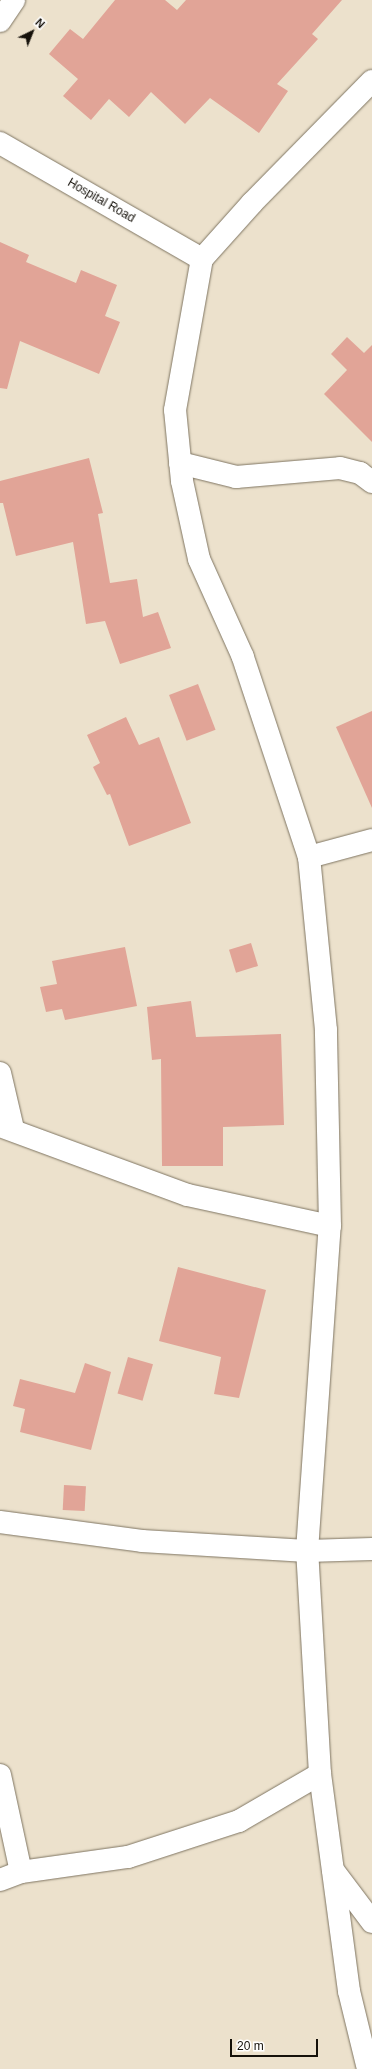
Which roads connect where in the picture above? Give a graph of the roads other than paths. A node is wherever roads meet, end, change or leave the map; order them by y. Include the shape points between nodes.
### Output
1 (14, 0) edge
2 (0, 21) edge
3 (372, 82) edge
4 (0, 143) edge
5 (202, 259) junction
6 (180, 463) junction
7 (372, 482) edge
8 (372, 840) edge
9 (309, 857) junction
10 (0, 1073) edge
11 (6, 1127) edge
12 (330, 1226) junction
13 (0, 1522) edge
14 (372, 1549) edge
15 (307, 1551) junction
16 (320, 1774) junction
17 (0, 1775) edge
18 (332, 1869) junction
19 (21, 1872) junction
20 (0, 1880) edge
21 (372, 1922) edge
22 (368, 2069) edge

1 - 2 street
3 - 5 street via 252,203
4 - 5 street, Hospital Road
5 - 6 street via 175,410
6 - 7 street via 236,477 340,468 360,473
6 - 9 street via 199,559 243,657
8 - 9 street
9 - 12 street via 326,1030
10 - 11 street
11 - 12 street via 188,1195
12 - 15 street
13 - 15 street via 142,1541
14 - 15 street
15 - 16 street
16 - 18 street
16 - 19 street via 231,1824 128,1857
17 - 19 street
18 - 21 street
18 - 22 street via 349,1991
19 - 20 street

